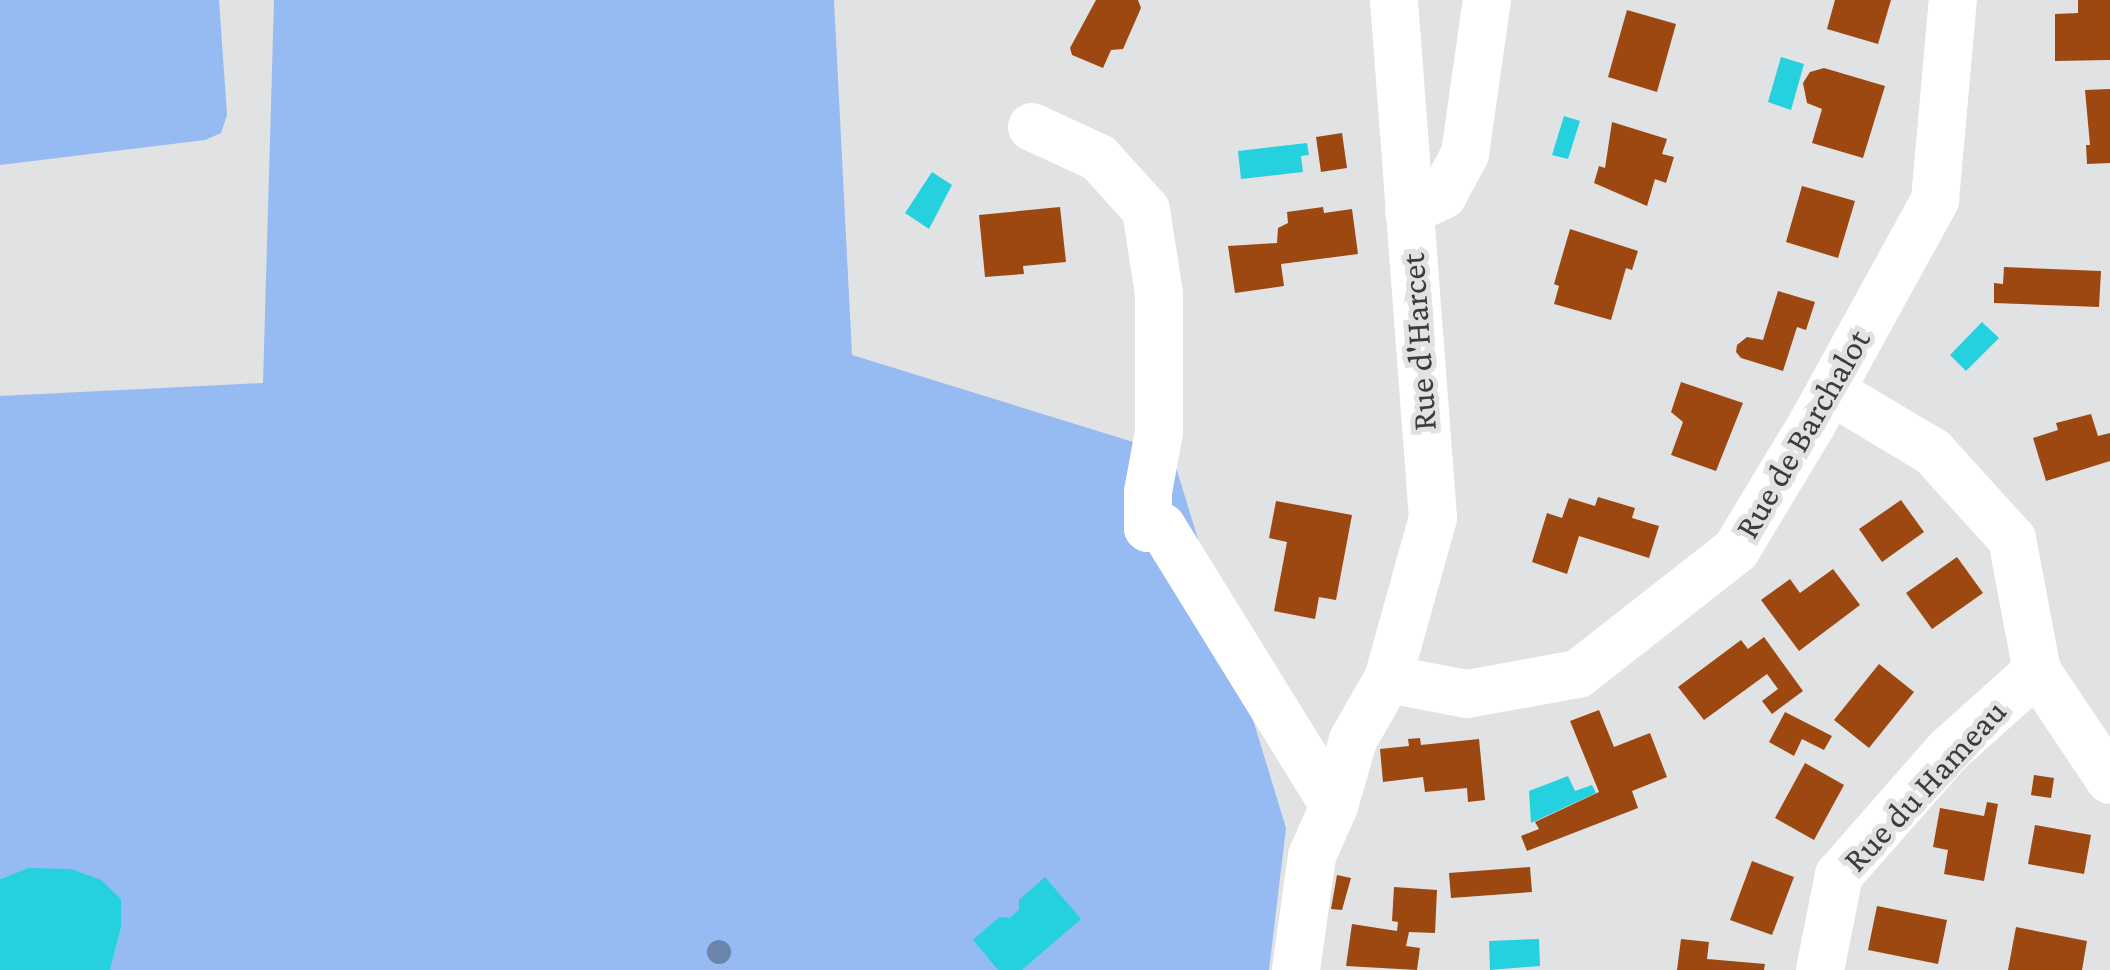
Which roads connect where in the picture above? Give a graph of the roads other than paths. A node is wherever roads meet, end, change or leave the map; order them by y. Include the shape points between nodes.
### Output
1 (1394, 0) edge
2 (1487, 0) edge
3 (1953, 0) edge
4 (1032, 127) dead end
5 (1409, 211) junction
6 (1830, 391) junction
7 (2036, 671) junction
8 (1388, 678) junction
9 (2110, 780) edge
10 (1334, 806) junction
11 (1296, 970) edge
12 (1820, 970) edge

1 - 5 street, Rue d'Harcet
2 - 5 street via 1465,154 1442,194
3 - 6 street, Rue de Barchalot via 1935,200
4 - 10 street via 1100,158 1146,210 1158,294 1159,432 1148,528 1162,527
5 - 8 street, Rue d'Harcet via 1433,518
6 - 7 street, Rue du Hameau via 1933,452 2012,539
6 - 8 street, Rue de Barchalot via 1736,550 1578,674 1466,694
7 - 9 street, Rue du Hameau
7 - 12 street, Rue du Hameau via 1948,750 1839,875
8 - 10 street, Rue d'Harcet via 1353,740
10 - 11 street, Rue d'Harcet via 1312,856

